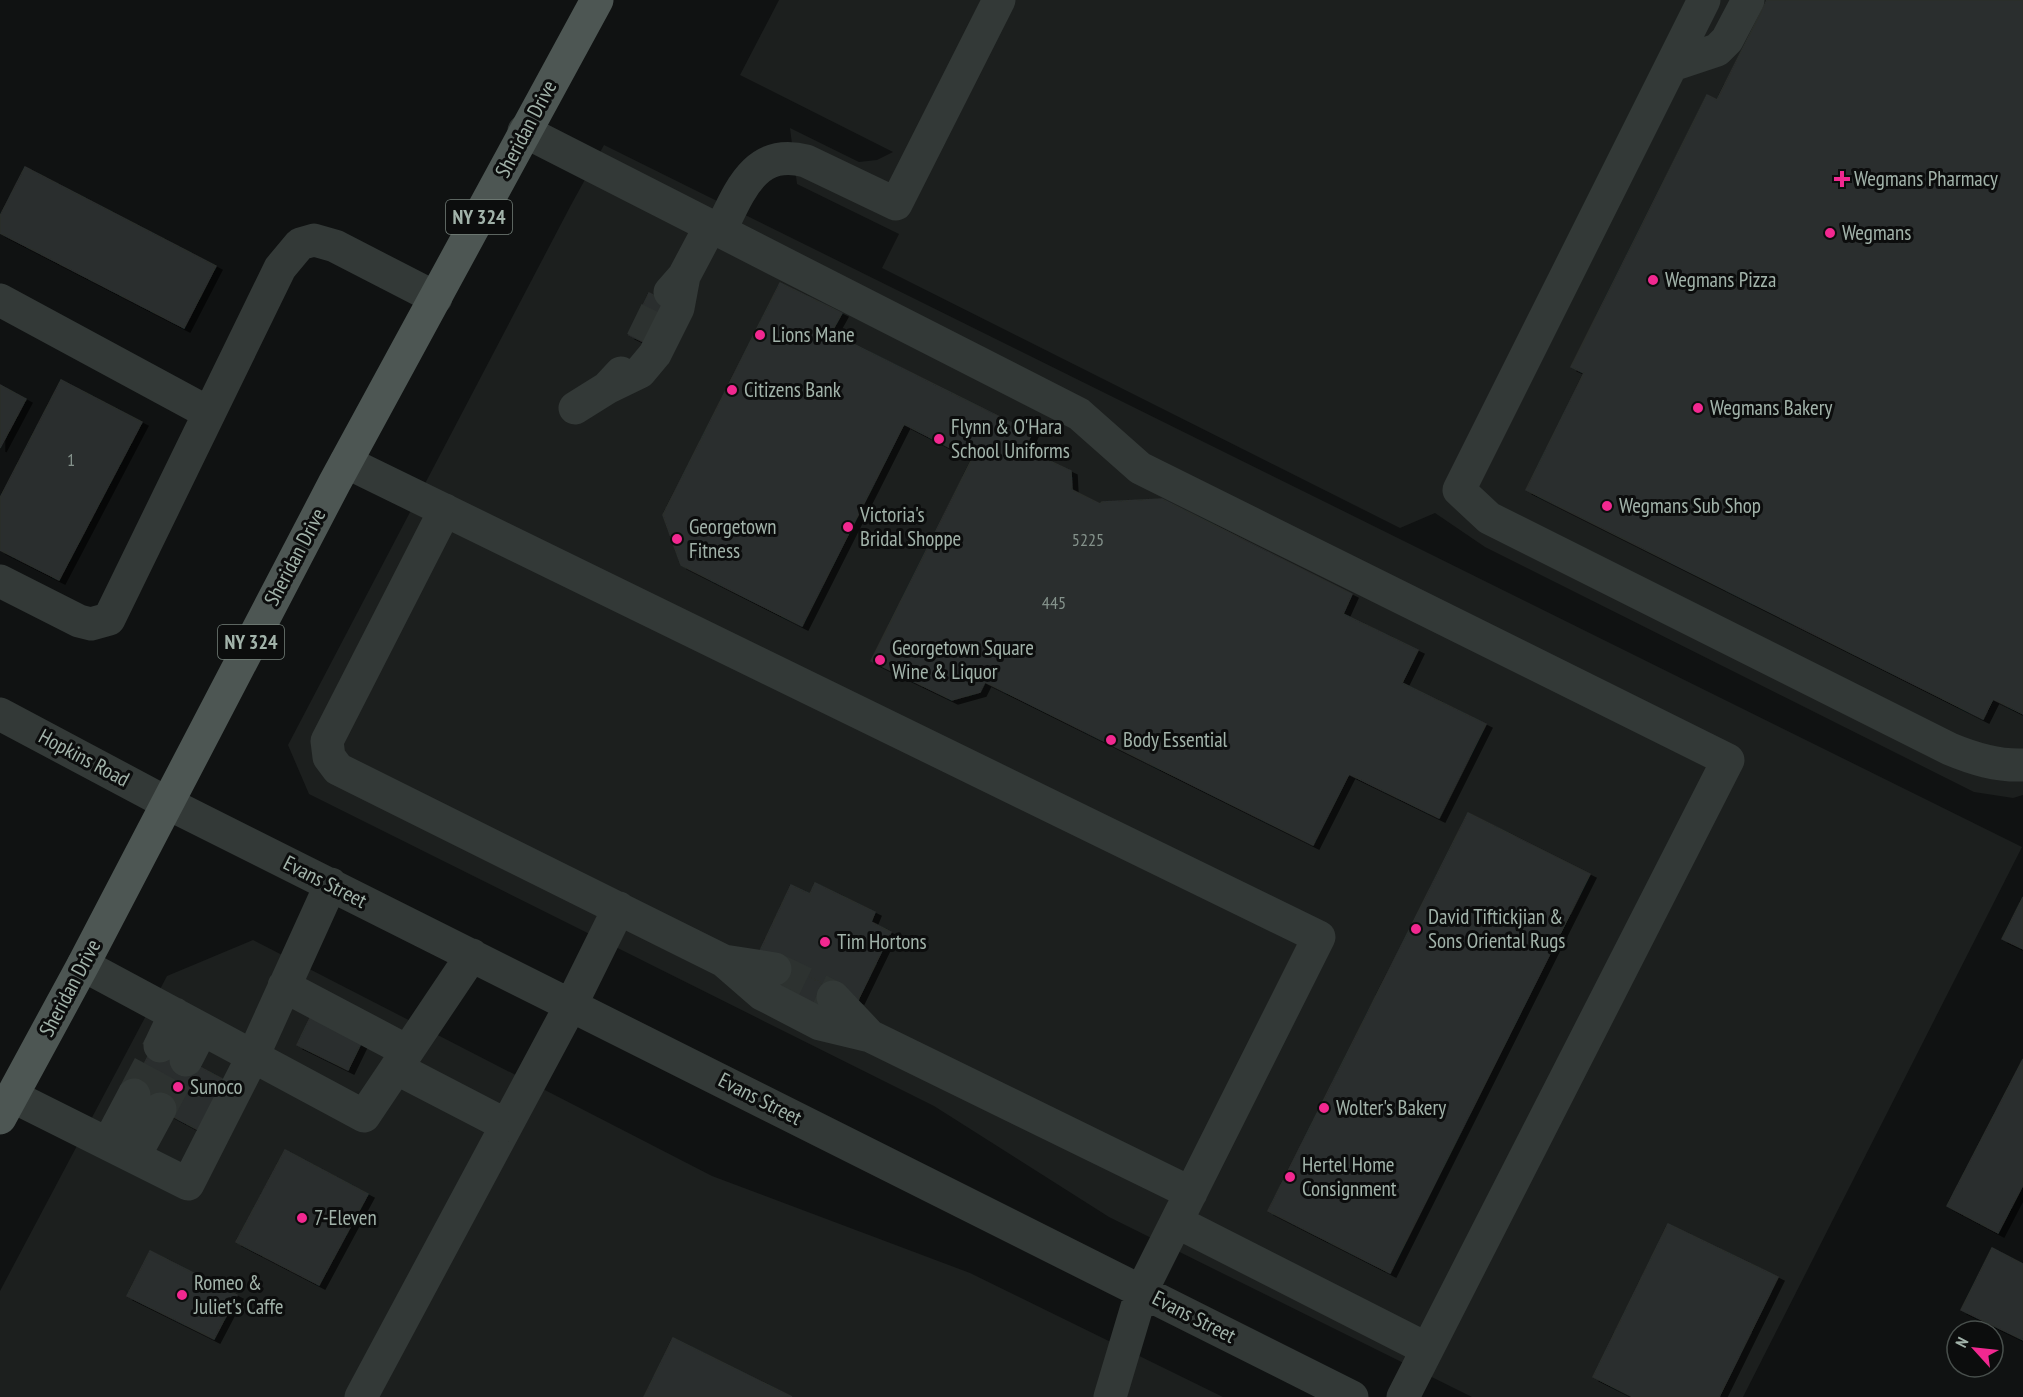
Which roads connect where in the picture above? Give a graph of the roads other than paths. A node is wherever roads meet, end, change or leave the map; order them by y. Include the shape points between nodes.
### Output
1 (597, 0) edge
2 (999, 0) edge
3 (1704, 0) edge
4 (1748, 0) edge
5 (1672, 65) junction
6 (524, 130) junction
7 (715, 229) junction
8 (684, 276) junction
9 (436, 298) junction
10 (0, 300) edge
11 (662, 300) tunnel mouth
12 (642, 341) tunnel mouth
13 (607, 388) junction
14 (575, 408) dead end
15 (209, 413) junction
16 (346, 462) junction
17 (445, 510) junction
18 (0, 581) edge
19 (0, 714) edge
20 (2023, 765) edge
21 (167, 802) junction
22 (331, 884) junction
23 (619, 908) junction
24 (472, 955) junction
25 (724, 961) junction
26 (83, 965) junction
27 (775, 969) tunnel mouth
28 (285, 986) junction
29 (833, 997) tunnel mouth
30 (571, 1005) junction
31 (188, 1022) junction
32 (870, 1036) junction
33 (173, 1053) tunnel mouth
34 (253, 1056) junction
35 (402, 1060) junction
36 (147, 1102) tunnel mouth
37 (6, 1107) edge
38 (506, 1125) junction
39 (121, 1150) junction
40 (1184, 1207) junction
41 (1142, 1290) junction
42 (1427, 1349) junction
43 (361, 1397) edge
44 (1110, 1397) edge
45 (1352, 1397) edge
46 (1403, 1397) edge

1 - 6 main road, Sheridan Drive / NY 324
2 - 7 street via 896,204 806,161 780,159 765,163 754,172
3 - 5 street
4 - 5 street via 1727,40 1717,50
5 - 20 street via 1459,489 1489,518 1950,749 1986,762
6 - 7 street
6 - 9 main road, Sheridan Drive / NY 324
7 - 8 street
7 - 42 street via 1079,414 1140,468 1728,760
8 - 11 street
8 - 13 street via 678,308 655,354 640,372
9 - 15 street via 335,246 314,240 300,244 280,268
9 - 16 main road, Sheridan Drive / NY 324
10 - 15 street
12 - 13 street via 626,368
13 - 14 street
15 - 18 street via 109,619 91,624 79,621
16 - 17 street
16 - 21 main road, Sheridan Drive / NY 324
17 - 23 street via 327,741 329,757 338,768
17 - 40 street via 1319,937
19 - 21 street, Hopkins Road
21 - 22 street, Evans Street
21 - 26 main road, Sheridan Drive / NY 324
22 - 24 street, Evans Street
22 - 28 street
23 - 25 street
23 - 30 street
24 - 30 street, Evans Street
24 - 35 street
25 - 27 street
25 - 32 street via 762,994 820,1024
26 - 31 street
26 - 37 main road, Sheridan Drive / NY 324
28 - 34 street
28 - 35 street
29 - 32 street
30 - 38 street
30 - 41 street, Evans Street
31 - 33 street
31 - 34 street
32 - 40 street
34 - 35 street via 364,1116
34 - 39 street via 188,1184
35 - 38 street
36 - 39 street
37 - 39 street
38 - 43 street
40 - 41 street
40 - 42 street
41 - 44 street
41 - 45 street, Evans Street
42 - 46 street

